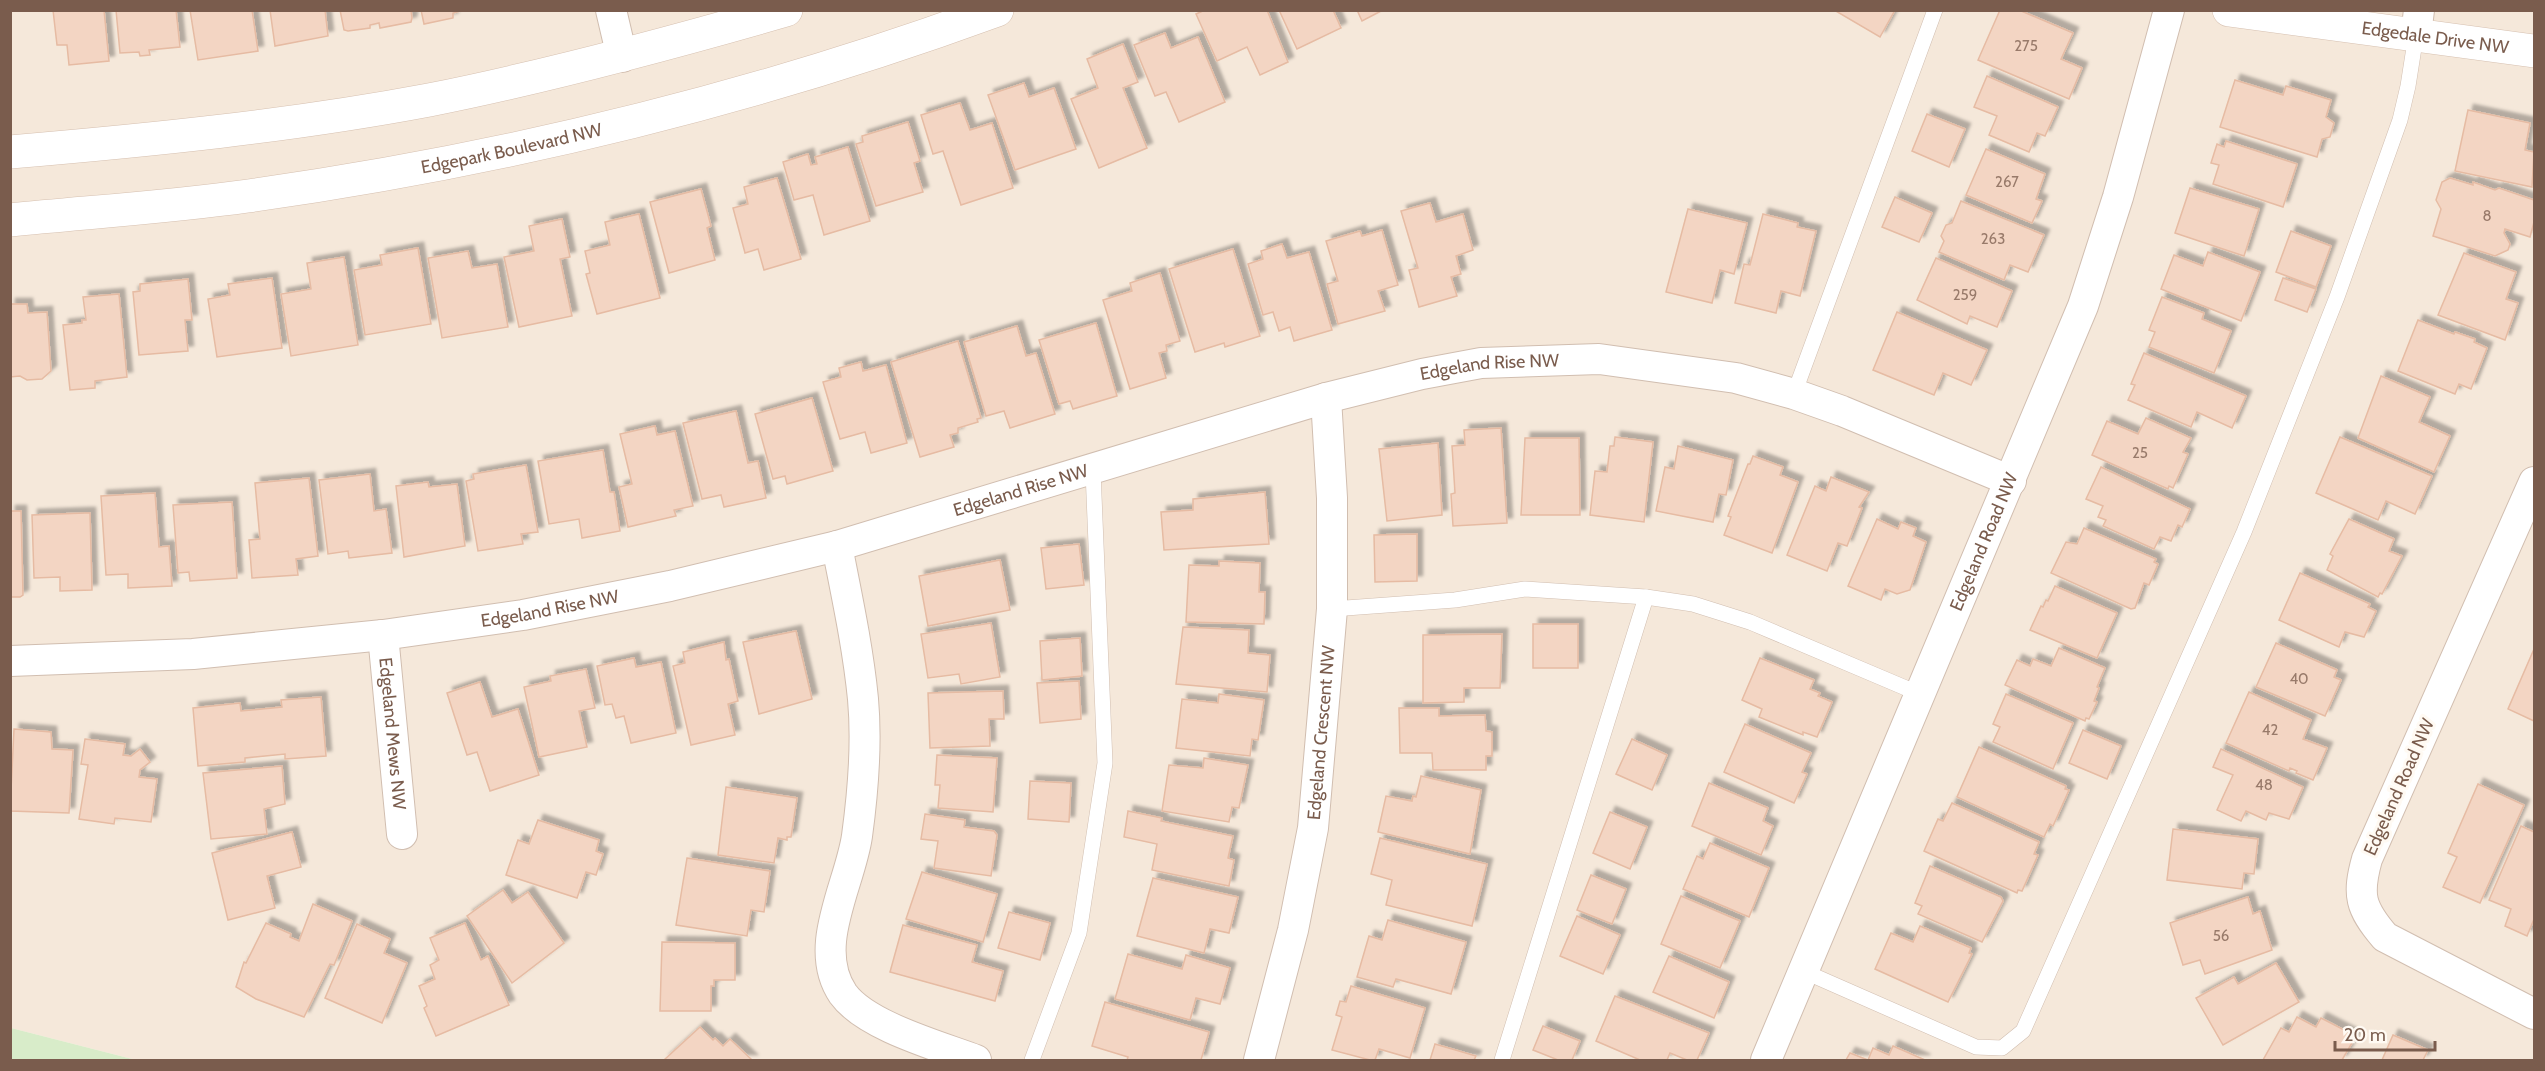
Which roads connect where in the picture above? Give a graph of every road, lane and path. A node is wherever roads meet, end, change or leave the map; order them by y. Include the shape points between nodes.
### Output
1 (611, 10) edge
2 (786, 10) edge
3 (997, 10) edge
4 (1935, 10) edge
5 (2169, 10) edge
6 (2229, 10) edge
7 (2417, 23) edge
8 (2535, 51) edge
9 (622, 57) junction
10 (10, 152) edge
11 (10, 220) edge
12 (1794, 394) junction
13 (1326, 398) junction
14 (1093, 471) junction
15 (2011, 481) junction
16 (2535, 482) edge
17 (2524, 534) edge
18 (837, 546) junction
19 (1646, 597) junction
20 (1332, 609) junction
21 (383, 635) junction
22 (10, 661) edge
23 (1920, 694) junction
24 (402, 834) dead end
25 (1803, 971) junction
26 (2535, 1014) edge
27 (976, 1060) edge
28 (1032, 1060) edge
29 (1259, 1060) edge
30 (1502, 1060) edge
31 (1766, 1060) edge

1 - 9 street
2 - 9 street
3 - 11 street, Edgepark Boulevard NW via 788,82 620,126 419,169 247,196
4 - 12 lane
5 - 15 street, Edgeland Road NW via 2118,197 2083,306
6 - 7 street, Edgedale Drive NW
7 - 8 street, Edgedale Drive NW
7 - 25 lane via 2400,120 2292,416 2023,1031 2002,1048 1976,1047
9 - 10 street via 430,100 295,122 159,140
12 - 13 street, Edgeland Rise NW via 1736,378 1599,359 1481,363
12 - 15 street, Edgeland Rise NW
13 - 14 street, Edgeland Rise NW
13 - 20 street, Edgeland Crescent NW via 1332,498
14 - 18 street, Edgeland Rise NW
14 - 28 lane via 1104,764 1079,933
15 - 23 street, Edgeland Road NW
16 - 17 street, Edgeland Road NW
17 - 26 street, Edgeland Road NW via 2367,859 2361,882 2362,903 2385,936
18 - 21 street, Edgeland Rise NW via 670,586 523,615
18 - 27 street via 863,701 857,836 830,947 834,977 850,1003 873,1020
19 - 20 lane via 1525,589 1455,600
19 - 23 lane via 1693,604 1750,622
19 - 30 lane
20 - 29 street, Edgeland Crescent NW via 1313,828 1291,940
21 - 22 street, Edgeland Rise NW via 193,654
21 - 24 street, Edgeland Mews NW
23 - 25 street, Edgeland Road NW
25 - 31 street, Edgeland Road NW

